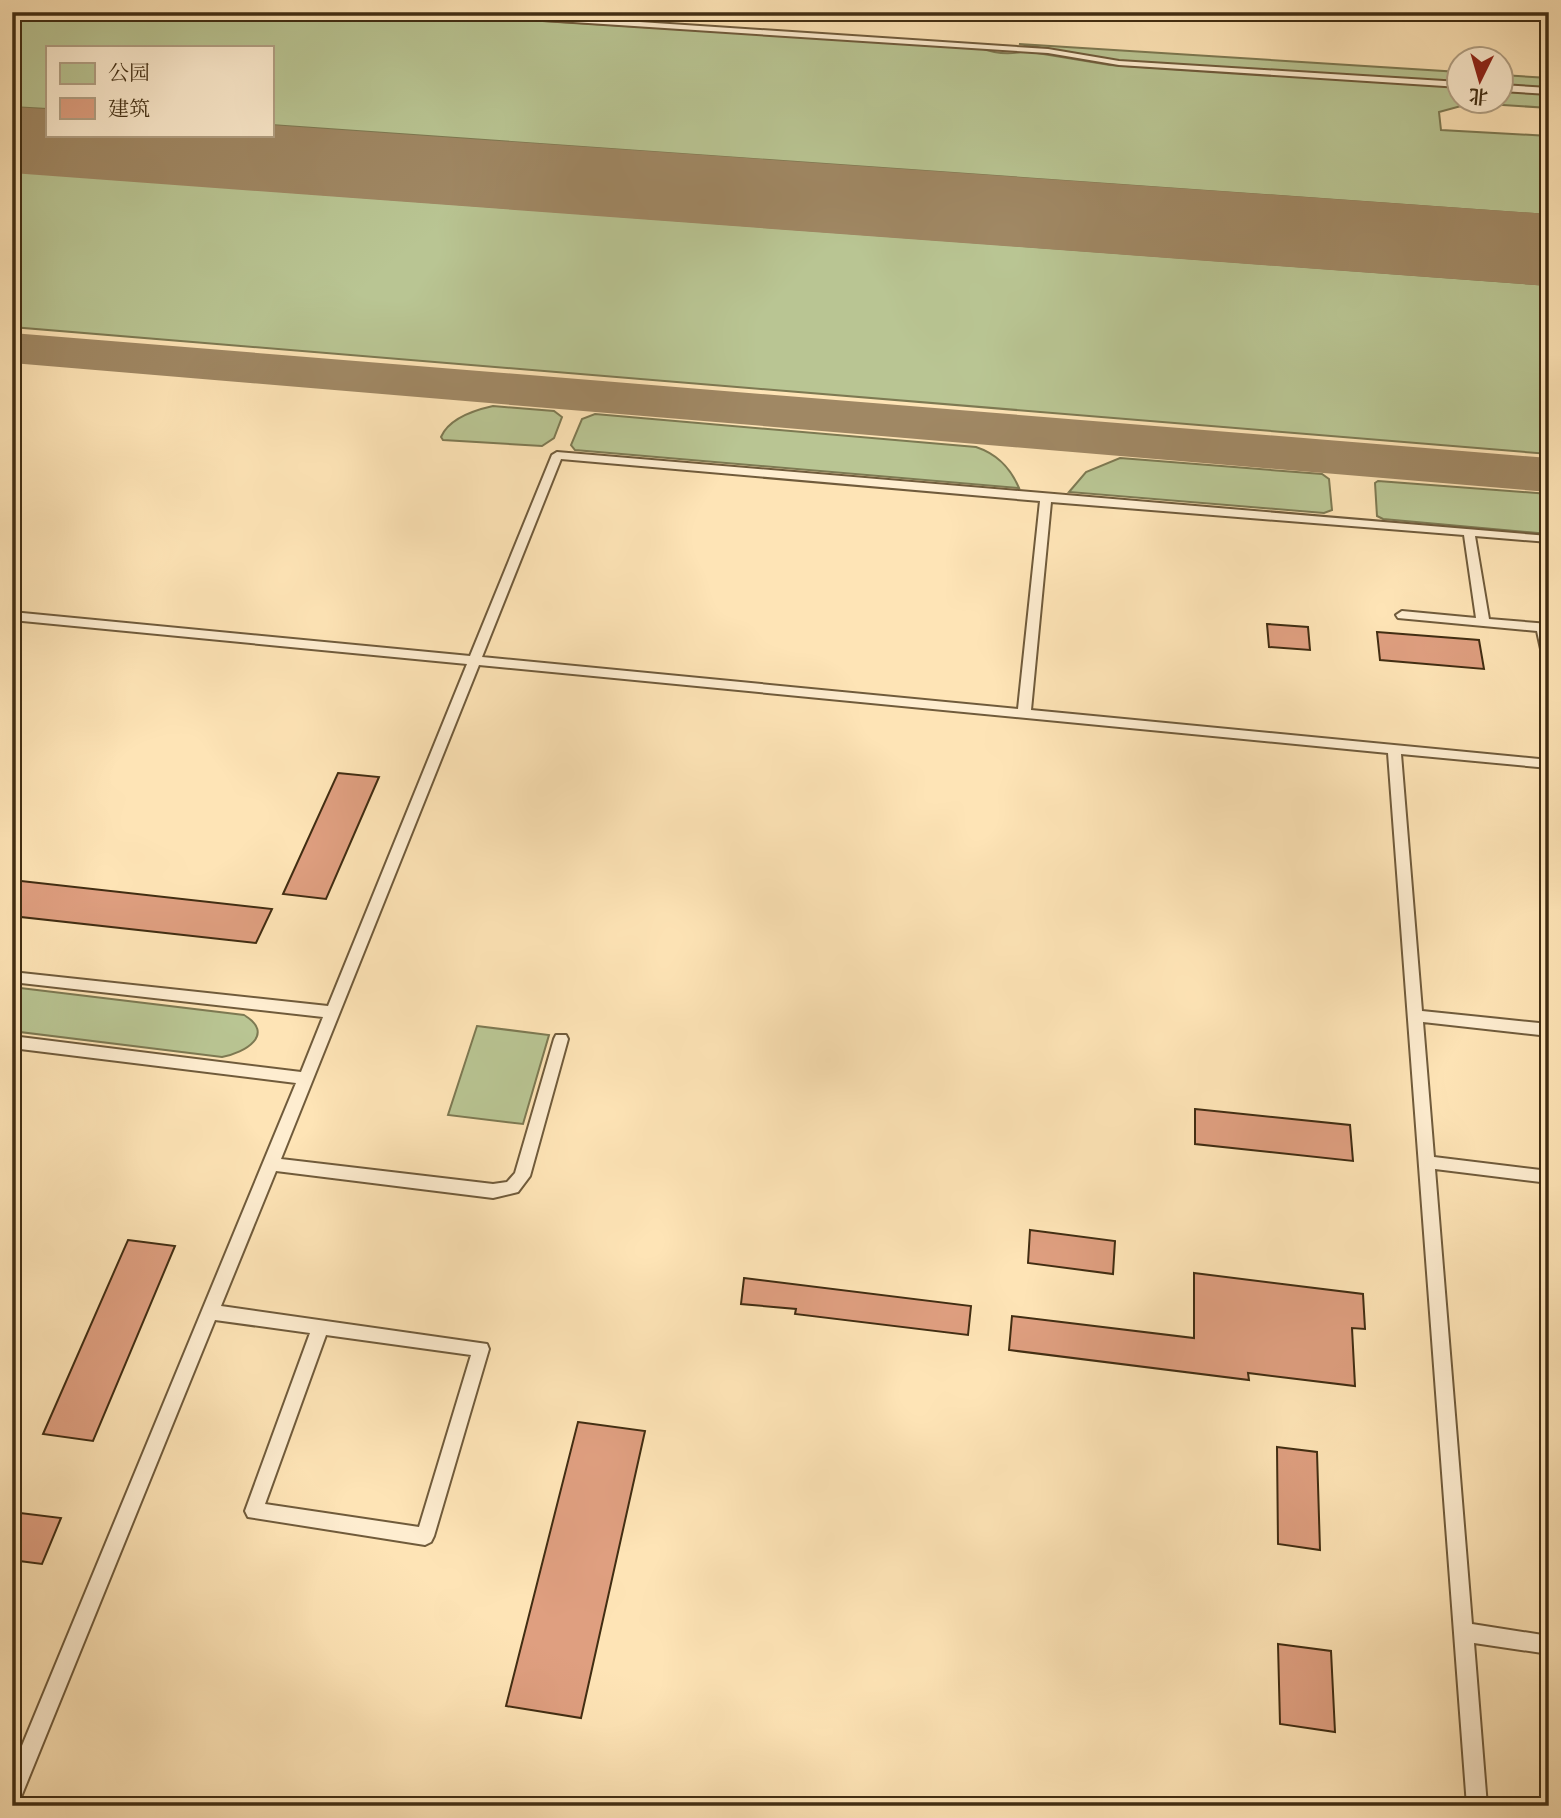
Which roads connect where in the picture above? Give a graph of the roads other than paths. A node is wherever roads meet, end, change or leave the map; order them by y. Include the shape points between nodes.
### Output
1 (449, 12) edge
2 (1446, 84) edge
3 (1516, 89) edge
4 (1549, 91) edge
5 (1046, 498) junction
6 (1469, 532) junction
7 (1549, 539) edge
8 (1402, 615) dead end
9 (12, 616) edge
10 (1483, 622) junction
11 (1545, 627) edge
12 (1547, 649) edge
13 (473, 661) junction
14 (1024, 713) junction
15 (1394, 749) junction
16 (1549, 764) edge
17 (12, 977) edge
18 (332, 1012) junction
19 (1415, 1016) junction
20 (1549, 1030) edge
21 (561, 1039) dead end
22 (12, 1042) edge
23 (306, 1078) junction
24 (1426, 1162) junction
25 (271, 1164) junction
26 (1549, 1177) edge
27 (210, 1312) junction
28 (321, 1327) junction
29 (1463, 1632) junction
30 (1549, 1645) edge
31 (12, 1796) edge
32 (1477, 1806) edge

1 - 2 lane via 1048,51 1119,63
3 - 4 lane
5 - 6 lane
5 - 13 lane via 557,455
5 - 14 lane
6 - 7 lane
6 - 10 lane
8 - 10 lane
9 - 13 lane
10 - 11 lane
11 - 12 lane
13 - 14 lane
13 - 18 lane
14 - 15 lane
15 - 16 lane
15 - 19 lane
17 - 18 lane
18 - 23 lane
19 - 20 lane
19 - 24 lane
21 - 25 lane via 522,1176 512,1187 493,1191
22 - 23 lane
23 - 25 lane
24 - 26 lane
24 - 29 lane
25 - 27 lane
27 - 28 lane
27 - 31 lane
28 - 28 lane via 481,1349 425,1536 254,1511
29 - 30 lane
29 - 32 lane

